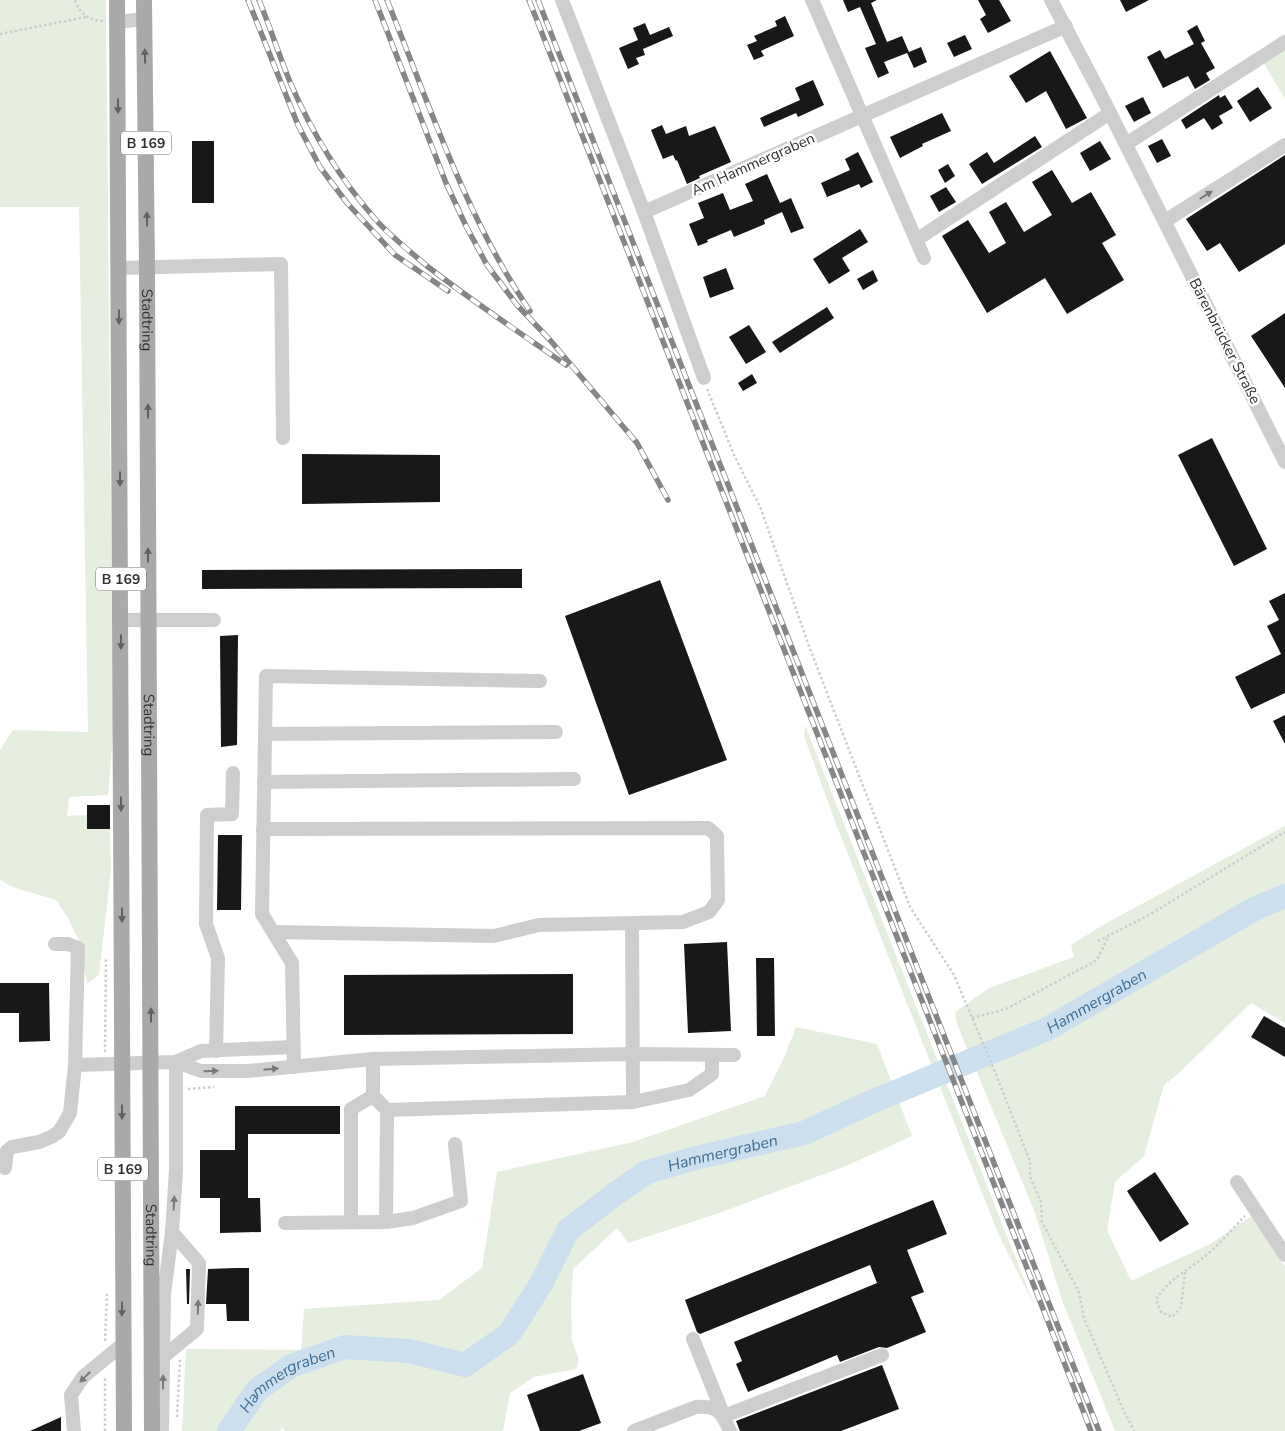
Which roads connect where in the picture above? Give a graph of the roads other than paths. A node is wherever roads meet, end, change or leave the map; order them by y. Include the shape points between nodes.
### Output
1 (117, 0) edge
2 (144, 0) edge
3 (562, 0) edge
4 (812, 0) edge
5 (1051, 0) edge
6 (144, 20) junction
7 (117, 22) junction
8 (1066, 26) junction
9 (1285, 42) edge
10 (1110, 113) junction
11 (863, 116) junction
12 (1126, 144) junction
13 (1285, 145) edge
14 (644, 212) junction
15 (1164, 221) junction
16 (916, 240) junction
17 (924, 258) dead end
18 (119, 268) junction
19 (147, 268) junction
20 (704, 378) road end
21 (283, 438) dead end
22 (1285, 462) edge
23 (121, 620) junction
24 (148, 620) junction
25 (214, 620) dead end
26 (540, 681) dead end
27 (556, 732) dead end
28 (265, 734) junction
29 (233, 773) dead end
30 (574, 779) dead end
31 (264, 782) junction
32 (263, 829) junction
33 (632, 924) junction
34 (274, 932) junction
35 (55, 944) dead end
36 (293, 1047) junction
37 (216, 1051) junction
38 (632, 1054) junction
39 (712, 1055) junction
40 (734, 1055) dead end
41 (373, 1059) junction
42 (176, 1062) junction
43 (151, 1063) junction
44 (123, 1064) junction
45 (75, 1065) junction
46 (294, 1067) junction
47 (373, 1096) junction
48 (633, 1102) junction
49 (387, 1110) junction
50 (455, 1144) dead end
51 (5, 1168) dead end
52 (1237, 1182) dead end
53 (351, 1222) junction
54 (386, 1222) junction
55 (285, 1223) dead end
56 (172, 1232) junction
57 (1285, 1255) edge
58 (694, 1340) dead end
59 (122, 1345) junction
60 (882, 1355) dead end
61 (163, 1357) junction
62 (724, 1416) junction
63 (112, 1428) edge
64 (74, 1431) edge
65 (152, 1431) edge
66 (162, 1431) edge
67 (634, 1431) edge
68 (730, 1431) edge

1 - 7 main road, B 169
2 - 6 main road, B 169
3 - 14 street
4 - 11 street
5 - 8 street
6 - 7 street
19 -> 6 main road, Stadtring / B 169
7 -> 18 main road, Stadtring / B 169
8 - 10 street
8 - 11 street, Am Hammergraben
9 - 12 street
10 - 12 street
10 - 16 street
11 - 14 street, Am Hammergraben
11 - 16 street
12 - 15 street
15 -> 13 street
14 - 20 street
15 - 22 street, Bärenbrücker Straße
16 - 17 street
18 - 19 street
18 -> 23 main road, Stadtring / B 169
19 - 21 street via 281,264
24 -> 19 main road, Stadtring / B 169
23 - 24 street
23 -> 44 main road, Stadtring / B 169
24 - 25 street
43 -> 24 main road, Stadtring / B 169
26 - 28 street via 266,676
27 - 28 street
28 - 31 street
29 - 37 street via 232,814 207,815 206,924 218,958
30 - 31 street
31 - 32 street
32 - 33 street via 708,828 717,836 718,881 718,900 709,912 683,922
32 - 34 street via 262,914
33 - 34 street via 539,925 494,936
33 - 38 street
34 - 36 street via 292,963
35 - 45 street via 78,948
36 - 37 street
36 - 46 street
37 - 42 street via 201,1051
38 - 39 street
38 - 41 street
38 - 48 street
39 - 40 street
39 - 48 street via 712,1074 689,1090
41 - 46 street
41 - 47 street
42 - 43 street
42 -> 46 street via 201,1071
56 -> 42 street via 176,1170
43 - 44 street
43 - 65 main road, Stadtring / B 169
44 - 45 street
44 -> 59 main road, Stadtring / B 169
45 - 51 street via 70,1113 65,1123 51,1137 12,1147 7,1151
47 - 49 street
47 - 53 street via 351,1109
48 - 49 street
49 - 54 street
50 - 54 street via 461,1202 413,1218
52 - 57 street
53 - 54 street
53 - 55 street
56 - 61 street via 164,1294
61 -> 56 street via 197,1330 199,1263
58 - 62 street
59 - 63 main road, Stadtring / B 169
59 -> 64 street via 83,1377 71,1395
60 - 62 street
66 -> 61 street
62 - 67 street via 716,1409 696,1407
62 - 68 street

